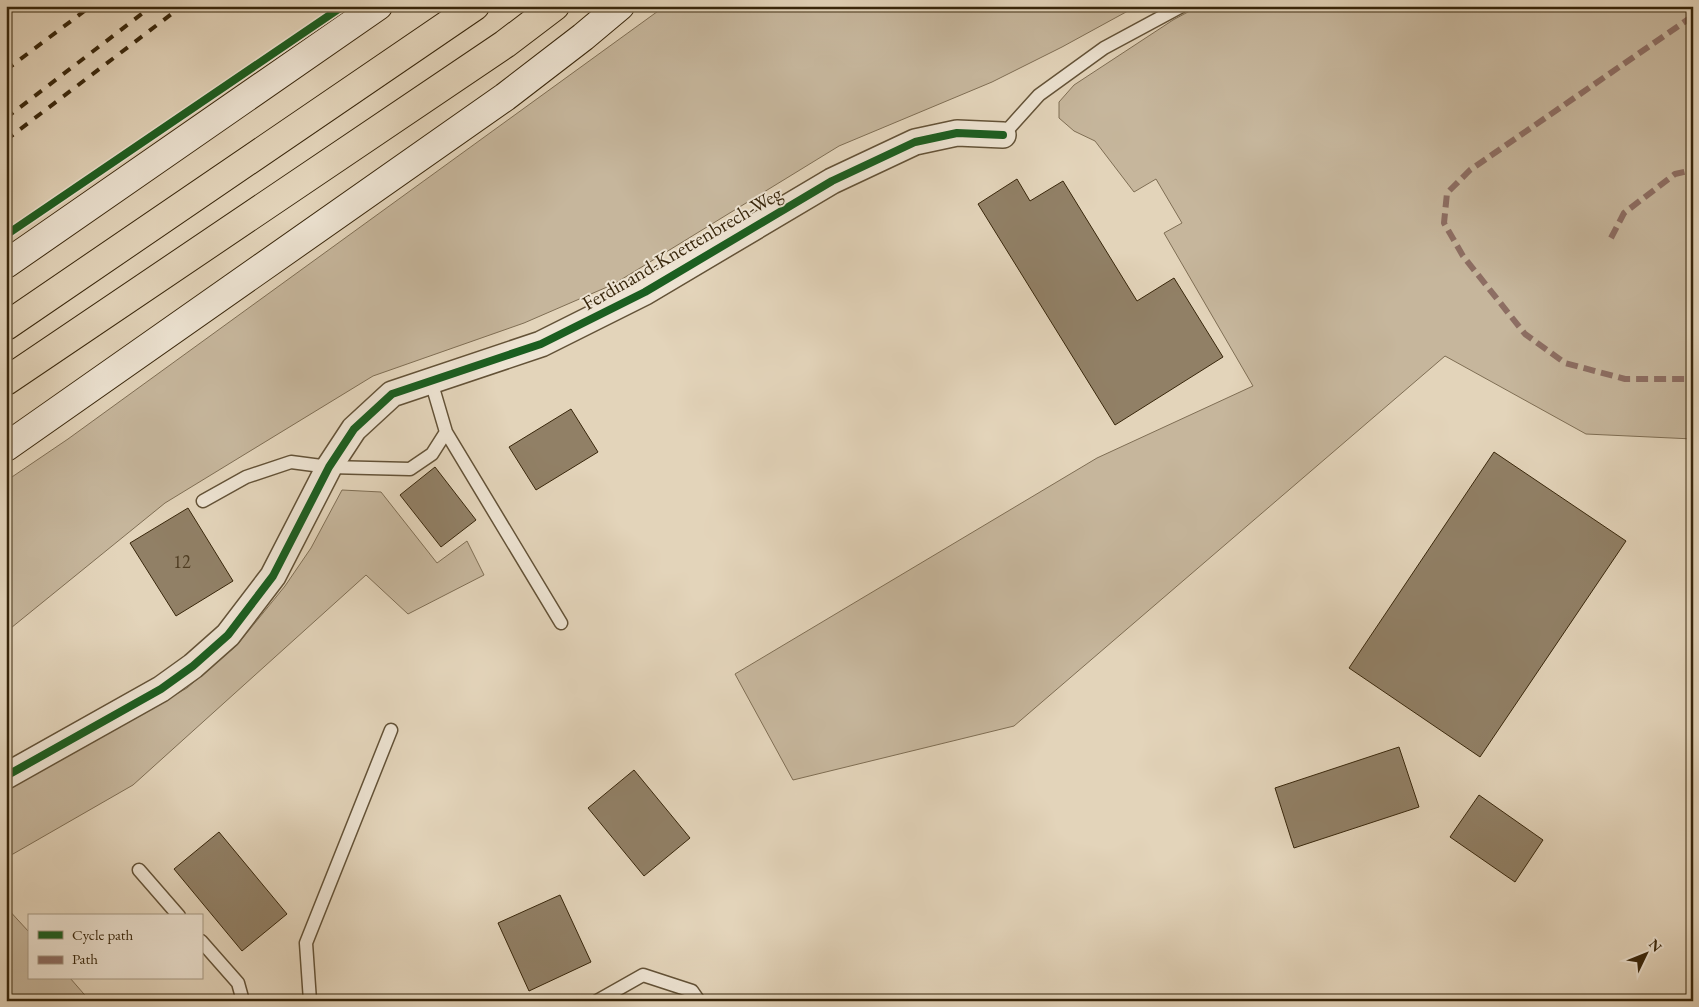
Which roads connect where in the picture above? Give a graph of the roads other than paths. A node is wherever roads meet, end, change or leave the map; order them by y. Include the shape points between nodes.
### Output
1 (378, 6) edge
2 (475, 6) edge
3 (555, 6) edge
4 (620, 6) edge
5 (1182, 6) edge
6 (1003, 135) joint
7 (6, 264) edge
8 (6, 326) edge
9 (6, 381) edge
10 (431, 381) junction
11 (446, 432) junction
12 (6, 447) edge
13 (329, 467) junction
14 (203, 501) dead end
15 (561, 623) dead end
16 (391, 730) dead end
17 (6, 776) edge
18 (139, 870) dead end
19 (177, 914) edge
20 (202, 942) edge
21 (242, 1001) edge
22 (310, 1001) edge
23 (597, 1001) edge
24 (699, 1001) edge

1 - 7 main road
2 - 8 highway
3 - 9 highway via 504,44
4 - 12 main road via 505,97
5 - 6 lane via 1104,48 1039,95
6 - 10 street, Ferdinand-Knettenbrech-Weg via 957,133 915,142 832,181 645,292 541,344
10 - 11 lane
10 - 13 street, Ferdinand-Knettenbrech-Weg via 392,394 354,429
11 - 13 lane via 432,454 410,469
11 - 15 lane
13 - 14 lane via 291,462 246,477
13 - 17 street, Ferdinand-Knettenbrech-Weg via 273,576 228,635 161,689
16 - 22 lane via 306,943
18 - 19 lane
20 - 21 lane via 238,983
23 - 24 lane via 643,975 692,991

